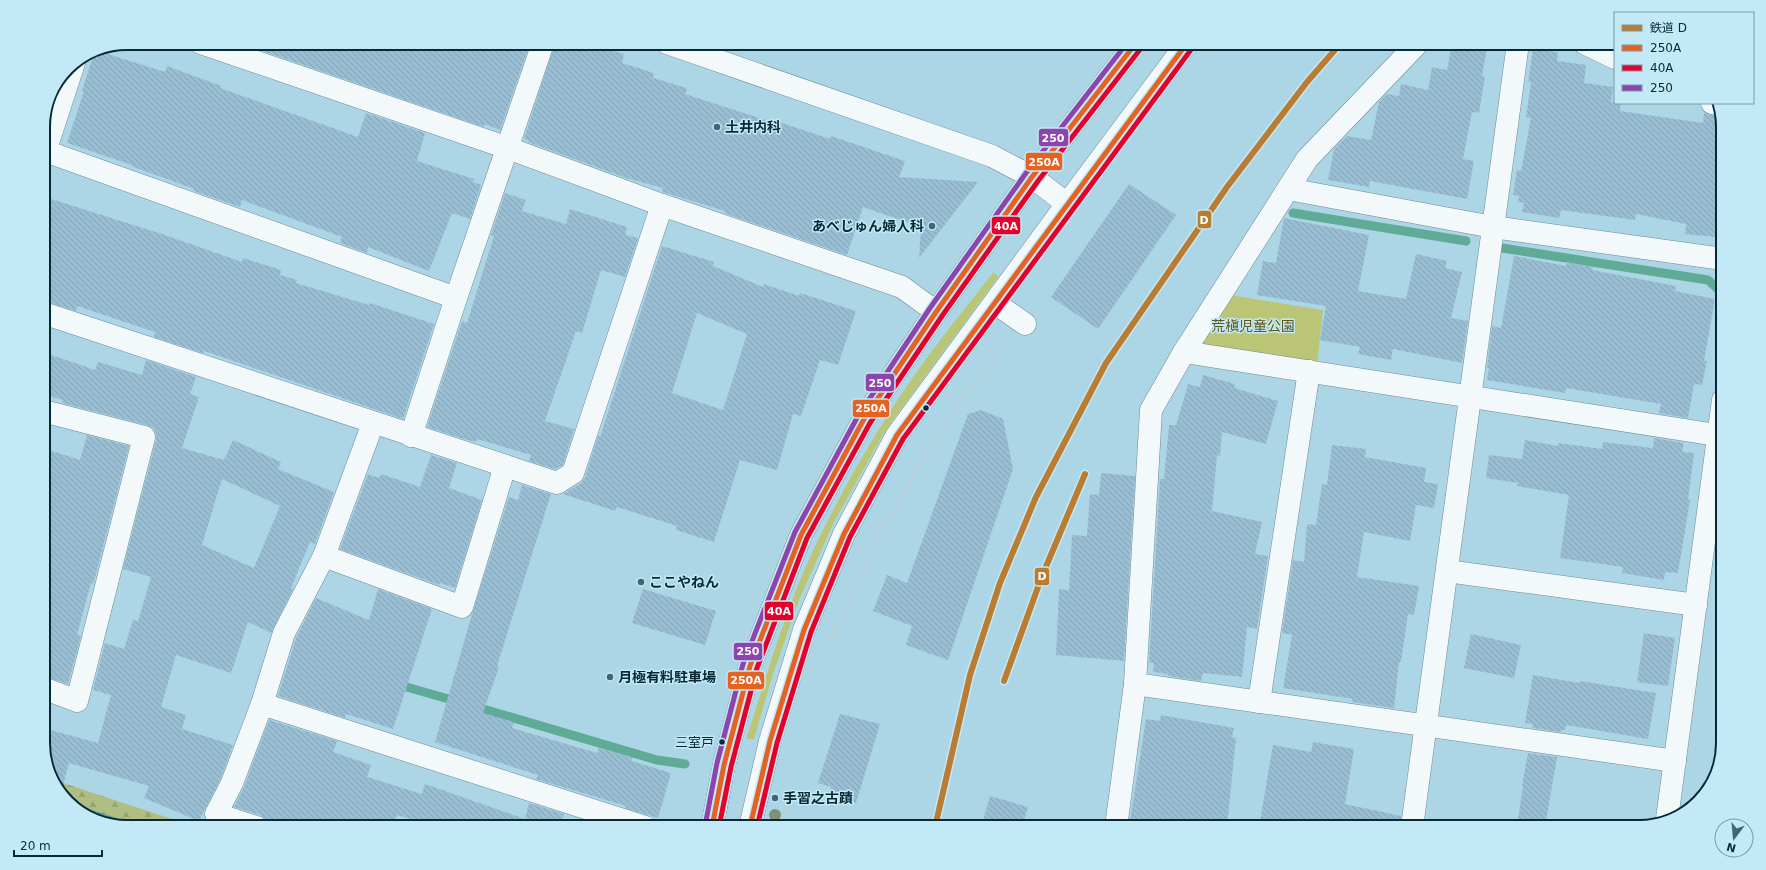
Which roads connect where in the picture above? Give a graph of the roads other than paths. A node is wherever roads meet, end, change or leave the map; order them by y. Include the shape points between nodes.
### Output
1 (221, 50) edge
2 (541, 50) edge
3 (687, 50) edge
4 (1131, 50) edge
5 (1183, 50) edge
6 (1411, 50) edge
7 (1517, 50) edge
8 (1598, 50) edge
9 (1614, 58) edge
10 (70, 76) edge
11 (50, 137) edge
12 (508, 148) junction
13 (50, 157) edge
14 (1032, 177) junction
15 (1288, 189) junction
16 (1067, 204) junction
17 (662, 205) junction
18 (1493, 227) junction
19 (1716, 258) edge
20 (456, 298) junction
21 (994, 303) junction
22 (936, 312) junction
23 (50, 315) edge
24 (1022, 322) road end
25 (1184, 352) junction
26 (1309, 371) junction
27 (1470, 397) junction
28 (50, 413) edge
29 (373, 422) junction
30 (1716, 435) edge
31 (412, 436) junction
32 (505, 466) junction
33 (1716, 470) edge
34 (324, 556) junction
35 (1447, 571) junction
36 (1696, 605) junction
37 (1135, 684) junction
38 (50, 691) edge
39 (1259, 702) junction
40 (262, 704) junction
41 (1425, 726) junction
42 (1675, 761) junction
43 (1668, 814) edge
44 (234, 820) edge
45 (611, 820) edge
46 (713, 820) edge
47 (752, 820) edge
48 (1117, 820) edge
49 (1413, 820) edge

1 - 12 street
2 - 12 street
3 - 14 street via 992,156
4 - 14 street
5 - 16 street
6 - 15 street via 1307,159
7 - 18 street
8 - 9 street
10 - 11 street
12 - 17 street
12 - 20 street
13 - 20 street
14 - 16 street
14 - 22 street
15 - 18 street
15 - 25 street
16 - 21 street
17 - 22 street via 902,287
17 - 32 street via 573,473 557,483
18 - 19 street
18 - 27 street
20 - 31 street
21 - 24 street
21 - 47 street via 897,435 844,534 804,630 770,741
22 - 46 street via 864,419 801,535 750,666 724,765
23 - 29 street
25 - 26 street
25 - 37 street via 1151,410
26 - 27 street
26 - 39 street
27 - 30 street
27 - 35 street
28 - 38 street via 144,437 77,701
29 - 31 street
29 - 34 street
31 - 32 street
32 - 34 street via 462,607
33 - 36 street
34 - 40 street via 284,633
35 - 36 street
35 - 41 street
36 - 42 street
37 - 39 street
37 - 48 street
39 - 41 street
40 - 44 street via 232,783 216,814
40 - 45 street
41 - 42 street
41 - 49 street
42 - 43 street

